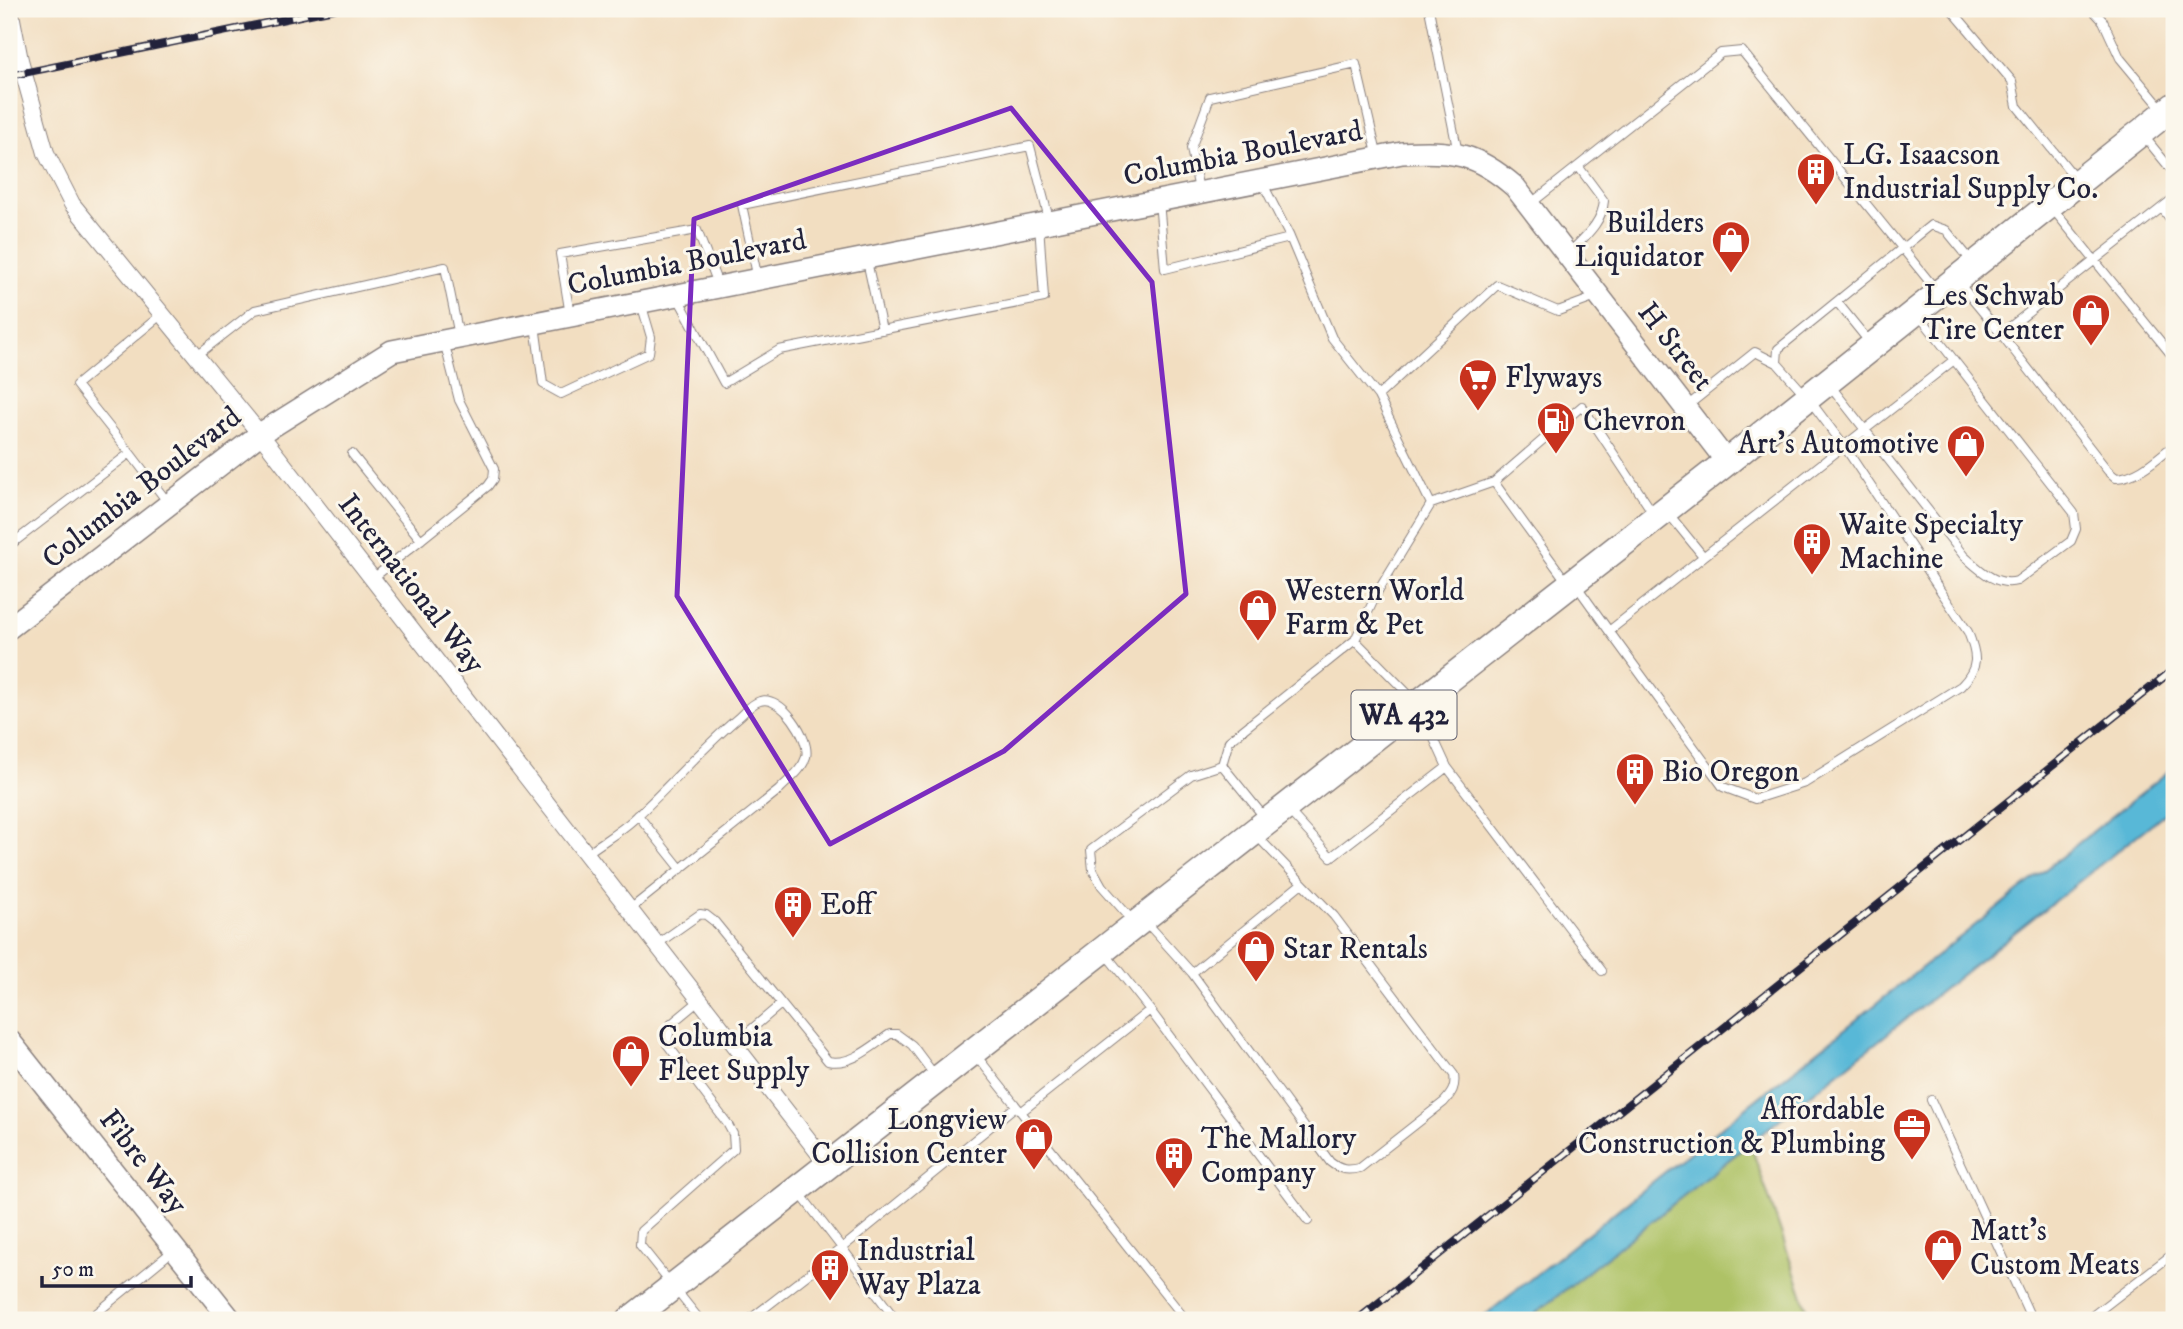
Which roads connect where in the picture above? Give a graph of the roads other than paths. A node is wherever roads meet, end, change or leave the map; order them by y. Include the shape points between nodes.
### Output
1 (10, 9) edge
2 (1429, 9) edge
3 (1951, 9) edge
4 (2092, 9) edge
5 (2170, 110) edge
6 (2141, 133) junction
7 (1458, 154) junction
8 (1378, 158) junction
9 (1578, 166) junction
10 (2174, 173) edge
11 (1261, 181) junction
12 (2078, 183) junction
13 (1200, 192) junction
14 (2174, 198) edge
15 (1159, 201) junction
16 (1529, 205) junction
17 (2050, 206) junction
18 (2162, 208) junction
19 (1044, 223) junction
20 (2174, 223) edge
21 (1290, 238) junction
22 (1902, 249) junction
23 (1567, 255) junction
24 (866, 258) junction
25 (2095, 260) junction
26 (758, 280) junction
27 (1957, 280) junction
28 (719, 287) junction
29 (677, 295) junction
30 (1599, 296) junction
31 (1837, 302) junction
32 (641, 303) junction
33 (1916, 312) junction
34 (162, 314) junction
35 (570, 316) junction
36 (535, 323) junction
37 (881, 330) junction
38 (2001, 334) junction
39 (452, 340) junction
40 (1873, 346) junction
41 (196, 356) junction
42 (2174, 358) edge
43 (1954, 360) junction
44 (1777, 363) junction
45 (1818, 390) junction
46 (1378, 396) junction
47 (1685, 408) junction
48 (1865, 430) junction
49 (260, 434) junction
50 (2174, 445) edge
51 (1844, 446) junction
52 (130, 453) junction
53 (352, 454) dead end
54 (1727, 463) junction
55 (1494, 482) junction
56 (1430, 504) junction
57 (169, 505) junction
58 (1661, 514) junction
59 (421, 540) junction
60 (9, 546) edge
61 (1703, 556) junction
62 (372, 579) junction
63 (1572, 584) junction
64 (11, 621) edge
65 (1609, 631) junction
66 (1355, 640) junction
67 (1418, 704) junction
68 (1222, 765) junction
69 (1447, 767) junction
70 (638, 815) junction
71 (1269, 820) junction
72 (586, 853) junction
73 (681, 869) junction
74 (1303, 883) junction
75 (629, 910) junction
76 (1139, 922) junction
77 (656, 945) junction
78 (1102, 950) junction
79 (1602, 971) dead end
80 (1192, 973) junction
81 (700, 1000) junction
82 (781, 1004) junction
83 (1150, 1010) junction
84 (9, 1040) edge
85 (734, 1044) junction
86 (973, 1051) junction
87 (938, 1079) junction
88 (1931, 1100) dead end
89 (1019, 1109) junction
90 (828, 1165) junction
91 (797, 1189) junction
92 (1308, 1221) dead end
93 (842, 1248) junction
94 (175, 1249) junction
95 (2174, 1253) edge
96 (673, 1286) junction
97 (641, 1315) edge
98 (88, 1320) edge
99 (231, 1320) edge
100 (700, 1320) edge
101 (749, 1320) edge
102 (896, 1320) edge
103 (1186, 1320) edge
104 (2032, 1320) edge
105 (2087, 1320) edge

1 - 34 street, International Way via 46,153 72,205
2 - 7 lane
3 - 12 lane via 2012,81 2017,106
4 - 5 lane via 2103,21 2120,58
5 - 6 highway, WA 432
6 - 10 lane
6 - 12 highway, WA 432
7 - 8 street, Columbia Boulevard via 1441,151
7 - 16 street, H Street via 1493,168
8 - 11 street, Columbia Boulevard
8 - 13 lane via 1356,64 1210,97 1191,148
9 - 16 lane
9 - 22 lane via 1721,53 1742,51
9 - 23 lane via 1604,201 1603,214
11 - 13 street, Columbia Boulevard
11 - 21 lane
12 - 17 highway, WA 432
13 - 15 street, Columbia Boulevard
14 - 18 lane
15 - 19 street, Columbia Boulevard
15 - 21 lane via 1165,269
16 - 23 street, H Street
17 - 25 lane
17 - 27 highway, WA 432
18 - 20 lane
18 - 25 lane
19 - 24 street, Columbia Boulevard
19 - 26 lane via 1030,146 742,205
19 - 37 lane via 1044,298
21 - 46 lane via 1332,338
22 - 27 lane
22 - 27 lane via 1931,225 1946,230
22 - 31 lane
23 - 30 street, H Street
24 - 26 street, Columbia Boulevard
24 - 37 lane
25 - 38 lane
25 - 42 lane
26 - 28 street, Columbia Boulevard
27 - 33 highway, WA 432
27 - 38 lane
28 - 29 street, Columbia Boulevard
28 - 35 lane via 697,230 560,254
29 - 32 street, Columbia Boulevard
29 - 37 lane via 724,383 779,350
30 - 46 lane via 1558,311 1497,285
30 - 47 street, H Street
31 - 40 lane
31 - 44 lane via 1778,349
32 - 35 street, Columbia Boulevard
32 - 36 lane via 651,337 649,352 561,394 543,384
33 - 40 highway, WA 432
33 - 43 lane
34 - 41 street, International Way
34 - 52 lane via 76,385
35 - 36 street, Columbia Boulevard
36 - 39 street, Columbia Boulevard
38 - 50 lane via 2116,478 2136,474
39 - 41 lane via 444,267 255,310
39 - 49 street, Columbia Boulevard via 392,351
39 - 59 lane via 458,401 494,469 493,479
40 - 45 highway, WA 432
41 - 49 street, International Way
43 - 48 lane
43 - 48 lane via 2074,513 2076,529 2071,541 2017,581 1988,577 1964,556
44 - 45 lane
44 - 47 lane via 1755,352
45 - 48 lane
45 - 51 lane
45 - 54 highway, WA 432
46 - 56 lane
47 - 54 street, H Street
48 - 51 lane
49 - 57 street, Columbia Boulevard
49 - 62 street, International Way
51 - 61 lane
51 - 65 lane via 1968,632 1975,665 1961,686 1805,783 1755,799 1723,787
52 - 57 lane
52 - 60 lane
53 - 59 lane
54 - 58 highway, WA 432
55 - 56 lane
55 - 58 lane via 1582,406
55 - 63 lane
56 - 66 lane via 1378,591
57 - 64 street, Columbia Boulevard
58 - 61 lane
58 - 63 highway, WA 432
59 - 62 lane
61 - 65 lane
62 - 72 street, International Way
63 - 65 lane
63 - 67 highway, WA 432
66 - 67 lane
66 - 68 lane via 1229,741
67 - 69 lane
67 - 71 highway, WA 432
68 - 71 lane
68 - 76 lane via 1191,775 1091,850 1093,870 1102,886
69 - 71 lane via 1331,857
69 - 79 lane
70 - 72 lane
70 - 73 lane
70 - 73 lane via 758,701 778,704 795,723 806,744 800,769
71 - 74 lane
71 - 76 highway, WA 432
72 - 75 street, International Way
73 - 75 lane
74 - 80 lane
74 - 80 lane via 1334,916 1454,1075 1456,1084 1444,1102 1360,1168 1339,1169
75 - 77 street, International Way
76 - 78 highway, WA 432
76 - 80 lane
77 - 81 street, International Way
77 - 82 lane via 706,915
78 - 83 lane
78 - 86 highway, WA 432
81 - 85 street, International Way
81 - 96 lane via 671,1024 667,1044 727,1123 734,1149 642,1231 640,1245
82 - 85 lane
82 - 87 lane via 828,1061 850,1060 897,1034 912,1045
83 - 89 lane
83 - 92 lane
84 - 94 street, Fibre Way
85 - 90 street, International Way
86 - 87 highway, WA 432
86 - 89 lane
87 - 90 highway, WA 432
88 - 104 lane
89 - 93 lane
89 - 103 lane
90 - 91 highway, WA 432
91 - 93 lane
91 - 96 highway, WA 432
93 - 101 lane
93 - 102 lane
94 - 98 lane
94 - 99 street, Fibre Way
95 - 105 lane
96 - 97 highway, WA 432
96 - 100 lane

